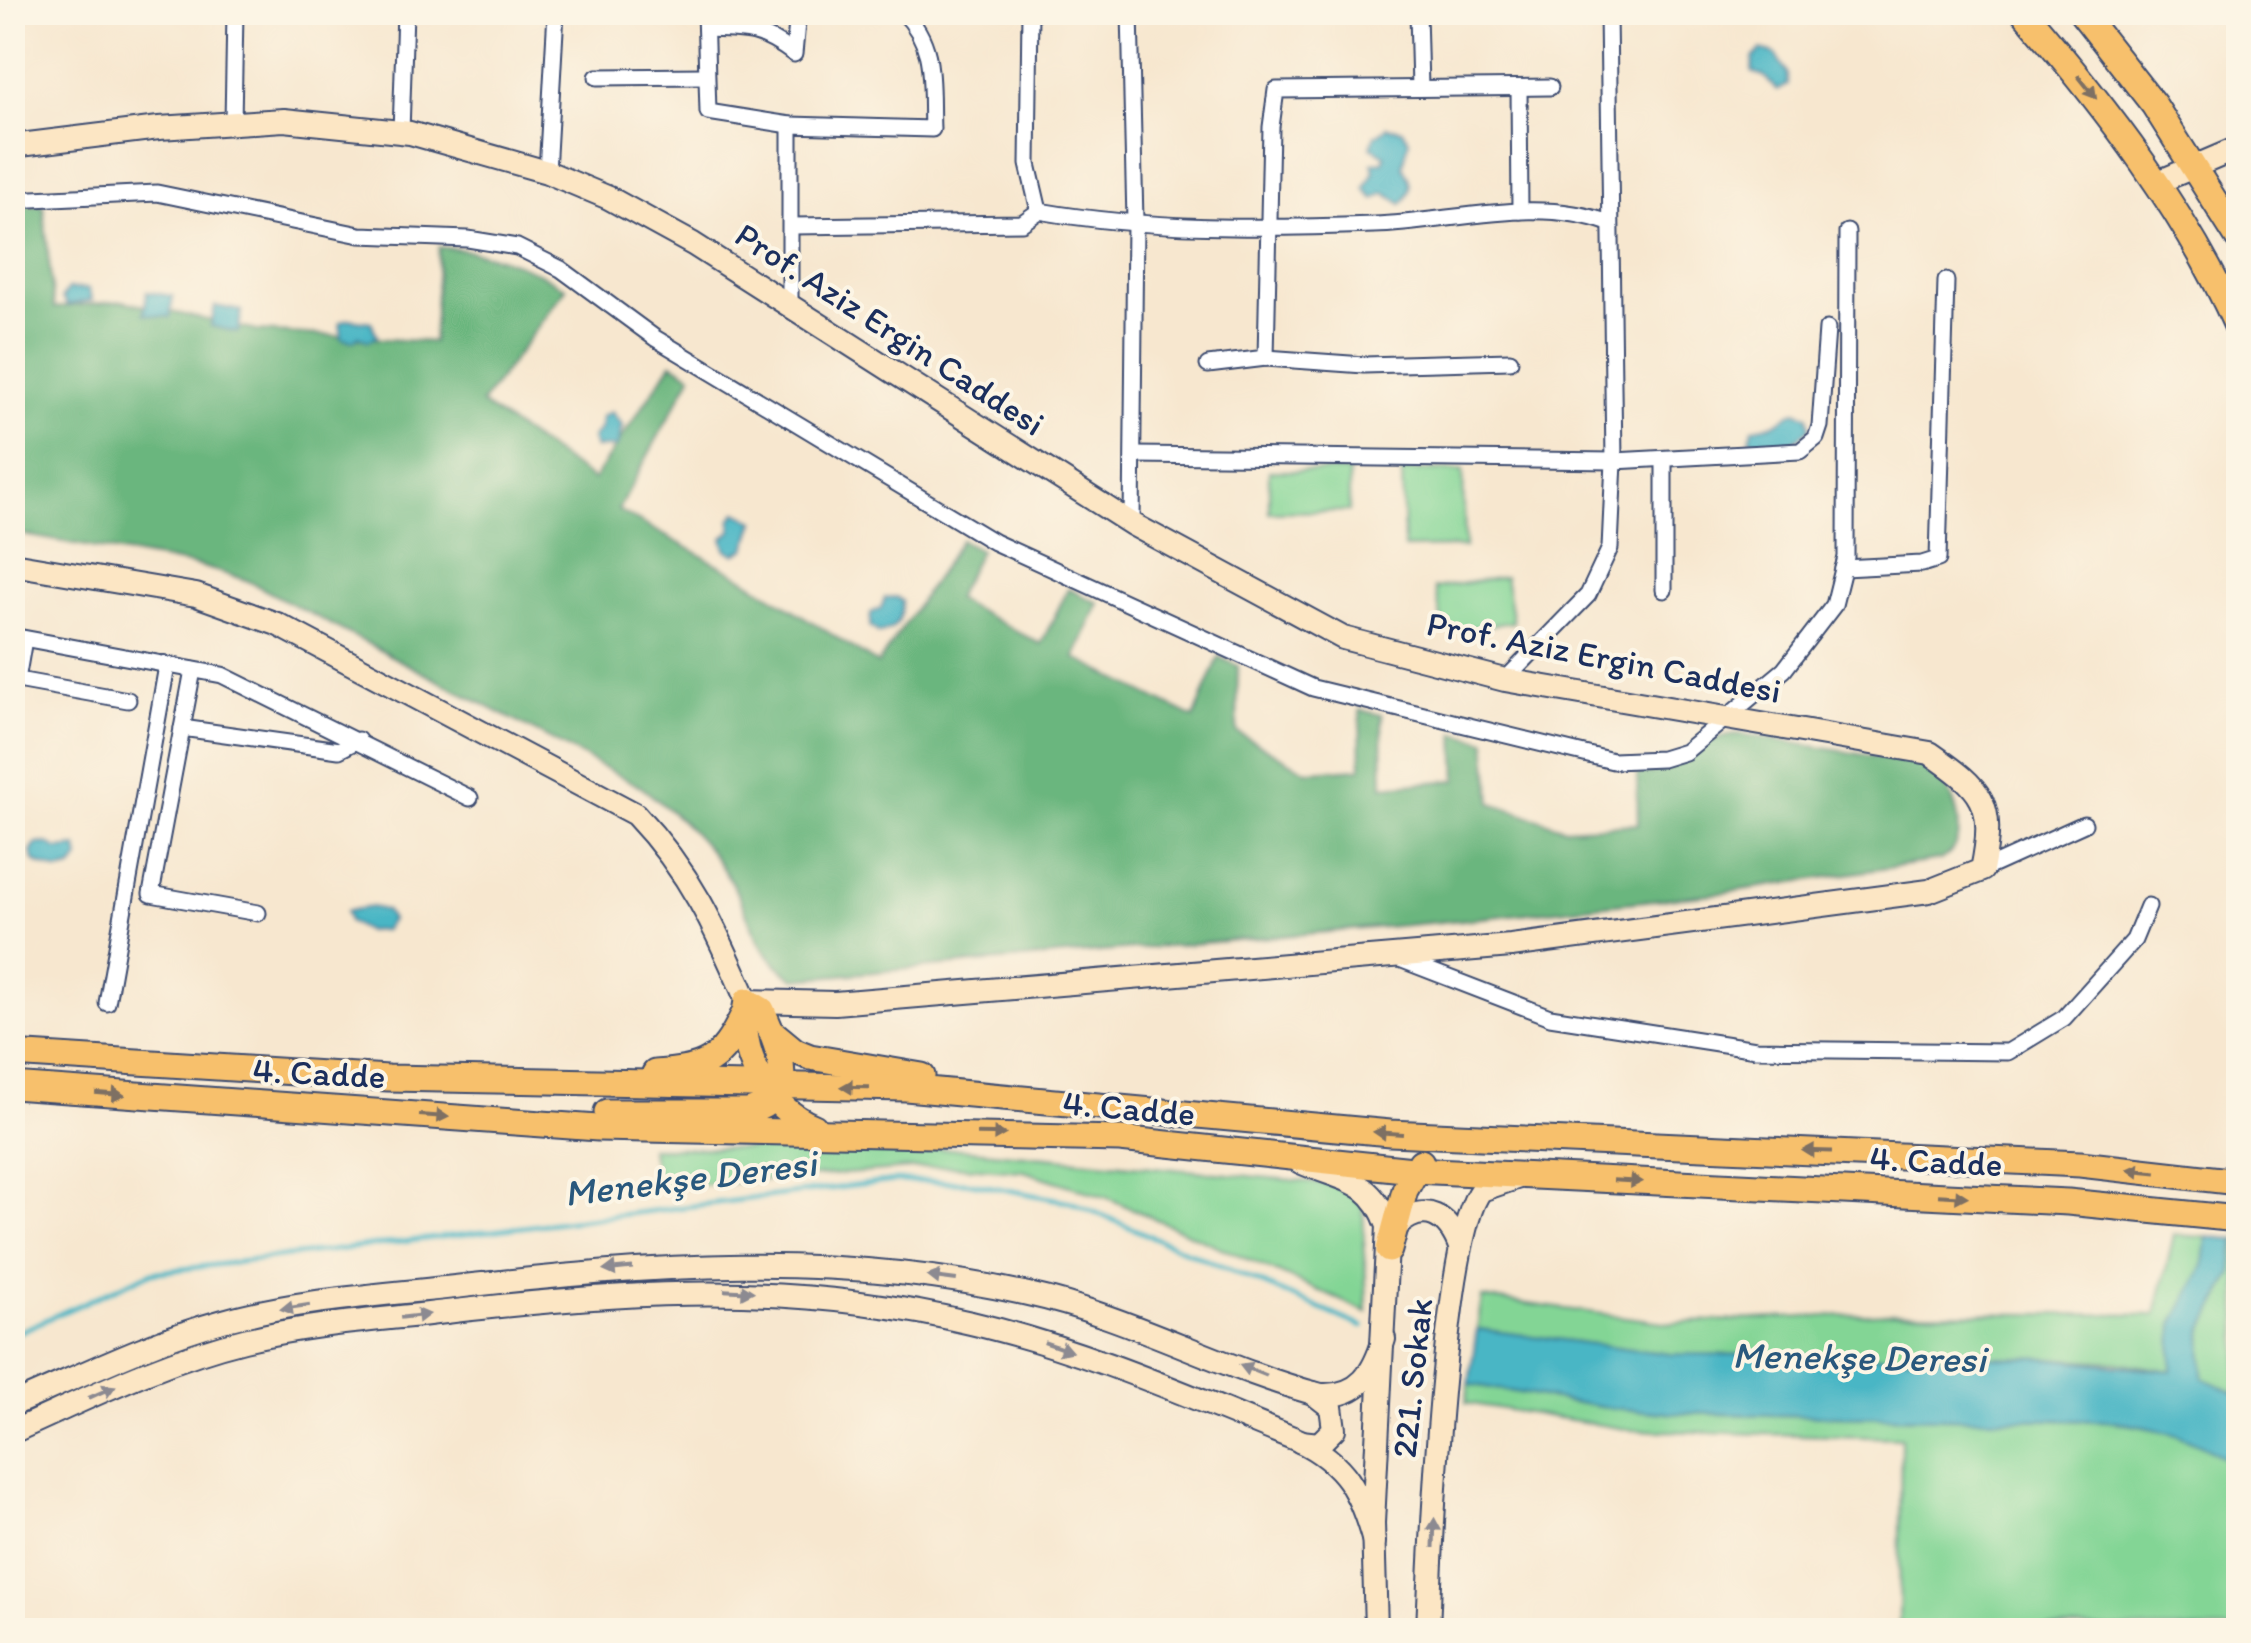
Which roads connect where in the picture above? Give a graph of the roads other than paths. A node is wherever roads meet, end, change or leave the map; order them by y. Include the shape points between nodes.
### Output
1 (236, 12) edge
2 (405, 12) edge
3 (556, 12) edge
4 (753, 12) edge
5 (798, 12) edge
6 (903, 12) edge
7 (1030, 12) edge
8 (1130, 12) edge
9 (1418, 12) edge
10 (1608, 12) edge
11 (2024, 12) edge
12 (2081, 12) edge
13 (706, 21) edge
14 (754, 30) junction
15 (706, 76) junction
16 (596, 77) dead end
17 (1550, 87) dead end
18 (1420, 88) junction
19 (1519, 88) junction
20 (233, 123) junction
21 (790, 125) junction
22 (401, 132) junction
23 (12, 146) edge
24 (2238, 148) edge
25 (2193, 164) junction
26 (547, 172) junction
27 (2156, 183) junction
28 (12, 200) edge
29 (1039, 210) junction
30 (1520, 211) junction
31 (1135, 220) junction
32 (1608, 223) junction
33 (1268, 225) junction
34 (792, 226) junction
35 (1847, 232) dead end
36 (2238, 238) edge
37 (1946, 281) dead end
38 (790, 306) junction
39 (2238, 328) edge
40 (1828, 329) dead end
41 (1266, 358) junction
42 (1510, 361) dead end
43 (1208, 365) dead end
44 (1135, 456) junction
45 (1664, 459) junction
46 (1614, 461) junction
47 (1132, 524) junction
48 (12, 564) edge
49 (1843, 568) junction
50 (1664, 590) dead end
51 (18, 638) edge
52 (167, 666) junction
53 (193, 670) junction
54 (14, 679) edge
55 (1505, 680) junction
56 (128, 700) dead end
57 (1726, 716) junction
58 (182, 728) junction
59 (358, 740) junction
60 (470, 798) dead end
61 (2084, 824) dead end
62 (1982, 870) junction
63 (2148, 906) dead end
64 (258, 912) dead end
65 (1397, 958) junction
66 (107, 1003) dead end
67 (745, 1008) junction
68 (772, 1032) junction
69 (12, 1054) edge
70 (573, 1084) junction
71 (12, 1086) edge
72 (773, 1092) junction
73 (1020, 1096) junction
74 (558, 1125) junction
75 (823, 1130) junction
76 (1553, 1141) junction
77 (1293, 1159) junction
78 (1413, 1170) junction
79 (1531, 1176) junction
80 (2238, 1182) edge
81 (2238, 1220) edge
82 (1393, 1238) junction
83 (1462, 1250) junction
84 (1384, 1338) junction
85 (1313, 1392) junction
86 (12, 1406) edge
87 (12, 1432) edge
88 (1301, 1442) junction
89 (1374, 1542) junction
90 (1376, 1630) edge
91 (1428, 1630) edge

1 - 20 street
2 - 22 street
3 - 26 street
4 - 14 street
5 - 14 street via 794,54
6 - 21 street via 920,28 928,50 932,129
7 - 29 street via 1028,164
8 - 31 street
9 - 18 street
10 - 32 street
11 -> 27 main road
12 - 25 main road
13 - 14 street
13 - 15 street
15 - 16 street
15 - 21 street via 708,112
17 - 19 street
18 - 19 street
18 - 33 street via 1276,90
19 - 30 street
20 - 22 street, Prof. Aziz Ergin Caddesi via 284,120
20 - 23 street, Prof. Aziz Ergin Caddesi
21 - 34 street
22 - 26 street, Prof. Aziz Ergin Caddesi
24 - 25 street
25 - 27 street
25 - 36 main road
26 - 38 street, Prof. Aziz Ergin Caddesi via 693,244
27 - 39 main road
28 - 57 street via 156,193 360,235 517,248 561,268 655,338 994,542 1313,688 1613,762 1685,752
29 - 31 street
29 - 34 street via 1022,224
30 - 32 street via 1587,215
30 - 33 street via 1378,225
31 - 33 street
31 - 44 street
32 - 46 street
33 - 41 street
34 - 38 street
35 - 49 street
37 - 49 street via 1938,559
38 - 47 street, Prof. Aziz Ergin Caddesi
40 - 45 street via 1820,426 1809,446 1779,454
41 - 42 street via 1364,365
41 - 43 street
44 - 46 street
44 - 47 street
45 - 46 street
45 - 50 street
46 - 55 street via 1610,548 1588,595
47 - 55 street, Prof. Aziz Ergin Caddesi via 1343,638
48 - 67 street via 196,595 277,624 634,814 698,891
49 - 57 street via 1834,605 1784,670
51 - 52 street
51 - 54 street
52 - 53 street
52 - 66 street
53 - 58 street
53 - 59 street via 222,675
54 - 56 street
55 - 57 street, Prof. Aziz Ergin Caddesi
57 - 62 street, Prof. Aziz Ergin Caddesi via 1930,753 1975,784 1987,818
58 - 59 street via 339,750
58 - 64 street via 151,894
59 - 60 street
61 - 62 street
62 - 65 street via 1930,891
63 - 65 street via 2134,940 2064,1018 2008,1052 1756,1049 1550,1017
65 - 67 street
67 - 68 main road via 762,1010
67 - 70 main road via 729,1046 703,1066
67 - 72 main road
68 - 72 main road via 782,1070
68 - 73 main road via 810,1056
69 - 70 main road, 4. Cadde
70 - 72 main road, 4. Cadde
71 -> 74 main road, 4. Cadde
73 -> 72 main road, 4. Cadde via 906,1088
72 - 74 main road via 748,1112 609,1111
72 - 75 main road via 792,1118
76 -> 73 main road, 4. Cadde via 1390,1133
74 - 75 main road, 4. Cadde
75 -> 77 main road, 4. Cadde via 1120,1139
76 - 78 main road via 1438,1152
80 -> 76 main road, 4. Cadde via 2080,1164
77 - 78 main road, 4. Cadde
77 - 82 street via 1360,1183 1376,1198
78 - 79 main road, 4. Cadde
78 - 82 main road
79 -> 81 main road, 4. Cadde via 2068,1202
79 - 83 street, 221. Sokak via 1481,1190
82 - 83 street via 1414,1214 1436,1214 1453,1226
82 - 84 street
91 -> 83 street, 221. Sokak via 1437,1465
84 - 85 street via 1358,1387 1337,1396
84 - 89 street
85 -> 86 street via 1031,1294 888,1271 738,1262 288,1307 173,1336
85 - 88 street via 1331,1408 1334,1428 1319,1444
87 -> 88 street via 154,1370 280,1332 604,1294 724,1290 854,1301 992,1328 1105,1364
88 - 89 street via 1326,1454 1354,1483
89 - 90 street

